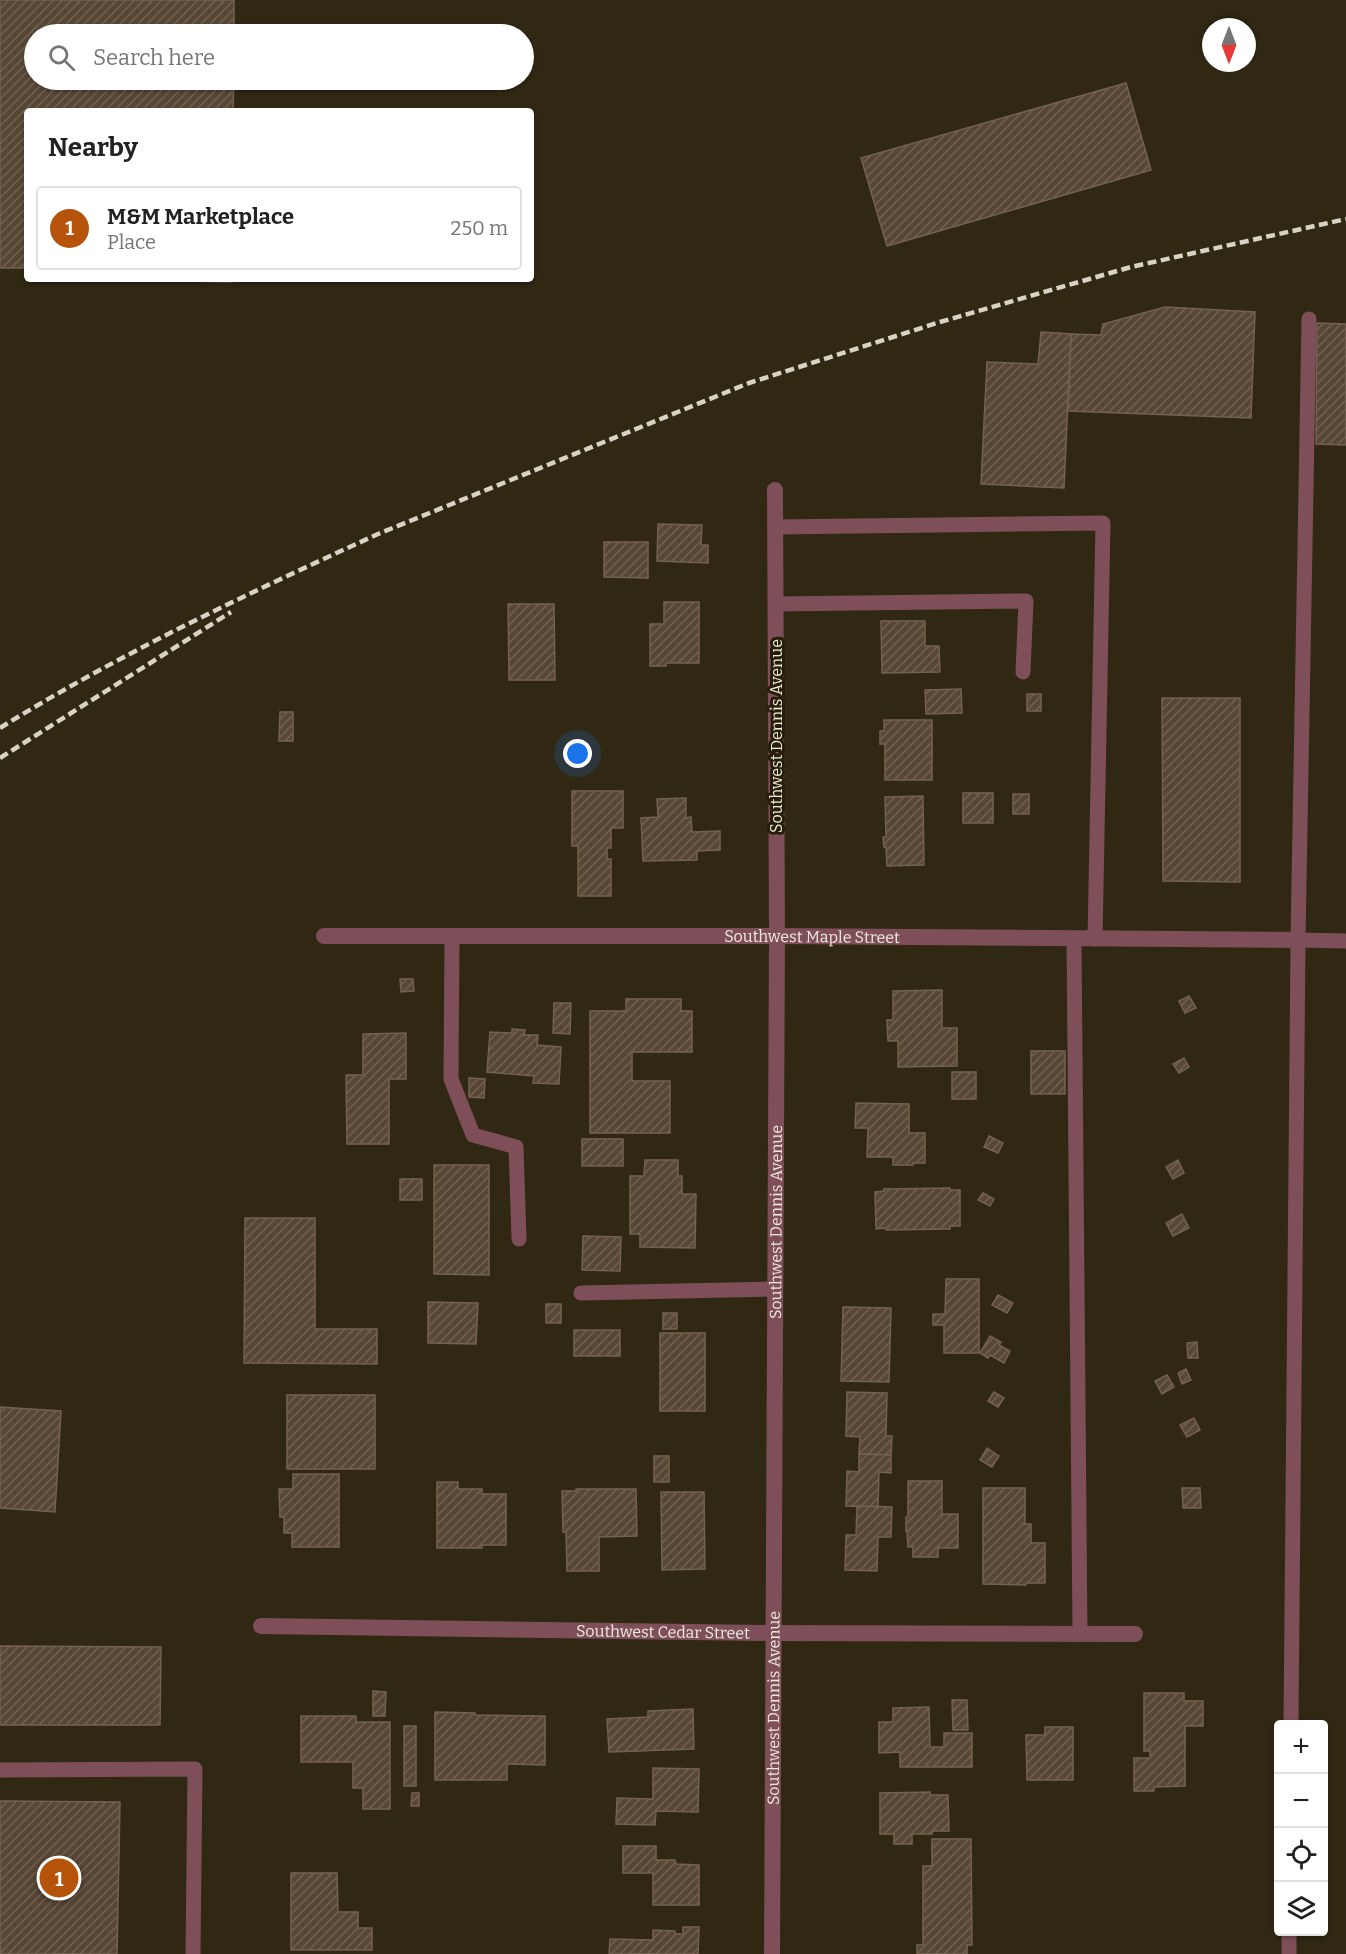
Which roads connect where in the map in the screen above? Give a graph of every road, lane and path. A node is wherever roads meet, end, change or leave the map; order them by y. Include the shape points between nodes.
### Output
1 (1309, 319) dead end
2 (775, 490) dead end
3 (776, 527) junction
4 (776, 603) junction
5 (1023, 672) dead end
6 (324, 936) dead end
7 (452, 936) junction
8 (777, 936) junction
9 (1074, 939) junction
10 (1095, 939) junction
11 (1298, 940) junction
12 (1346, 941) edge
13 (519, 1239) dead end
14 (774, 1289) junction
15 (580, 1293) dead end
16 (261, 1626) dead end
17 (773, 1632) junction
18 (1080, 1634) junction
19 (1136, 1634) dead end
20 (1291, 1720) edge
21 (0, 1770) edge
22 (1289, 1936) edge
23 (194, 1954) edge
24 (772, 1954) edge
25 (1289, 1954) edge

1 - 11 lane
2 - 3 street, Southwest Dennis Avenue
3 - 4 street, Southwest Dennis Avenue
3 - 10 lane via 1103,523
4 - 5 lane via 1026,601
4 - 8 street, Southwest Dennis Avenue
6 - 7 street, Southwest Maple Street
7 - 8 street, Southwest Maple Street
7 - 13 lane via 451,1079 473,1136 516,1147
8 - 9 street, Southwest Maple Street
8 - 14 street, Southwest Dennis Avenue
9 - 10 street, Southwest Maple Street
9 - 18 lane
10 - 11 street, Southwest Maple Street
11 - 12 lane
11 - 20 lane
14 - 15 lane
14 - 17 street, Southwest Dennis Avenue
16 - 17 street, Southwest Cedar Street
17 - 18 street, Southwest Cedar Street
17 - 24 street, Southwest Dennis Avenue
18 - 19 street, Southwest Cedar Street
21 - 23 lane via 195,1769
22 - 25 lane

